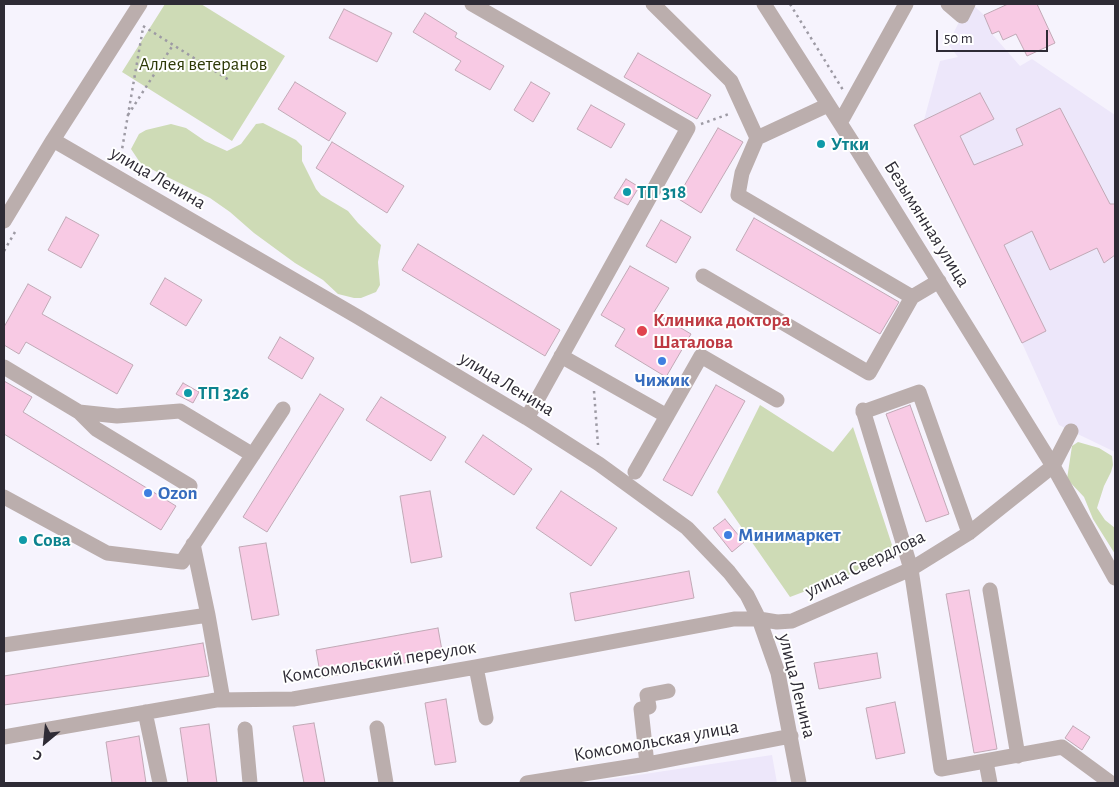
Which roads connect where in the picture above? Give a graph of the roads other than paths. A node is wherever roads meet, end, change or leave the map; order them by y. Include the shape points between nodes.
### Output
1 (140, 4) edge
2 (472, 4) edge
3 (653, 4) edge
4 (764, 4) edge
5 (906, 4) edge
6 (948, 4) edge
7 (968, 4) edge
8 (828, 105) junction
9 (840, 123) junction
10 (757, 138) junction
11 (53, 140) junction
12 (4, 222) edge
13 (703, 276) dead end
14 (939, 281) junction
15 (912, 297) junction
16 (561, 356) junction
17 (4, 367) edge
18 (777, 400) dead end
19 (283, 409) dead end
20 (79, 412) junction
21 (667, 416) junction
22 (527, 418) junction
23 (1071, 431) dead end
24 (252, 455) junction
25 (1053, 466) junction
26 (635, 472) dead end
27 (190, 486) dead end
28 (4, 497) edge
29 (969, 533) junction
30 (194, 544) junction
31 (911, 568) junction
32 (1115, 578) edge
33 (990, 590) dead end
34 (208, 615) junction
35 (759, 619) junction
36 (4, 644) edge
37 (476, 667) junction
38 (668, 691) dead end
39 (223, 700) junction
40 (146, 712) junction
41 (486, 718) dead end
42 (245, 728) dead end
43 (377, 728) dead end
44 (791, 736) junction
45 (4, 737) edge
46 (1018, 756) junction
47 (986, 762) junction
48 (647, 764) junction
49 (160, 783) edge
50 (250, 783) edge
51 (386, 783) edge
52 (527, 783) edge
53 (799, 783) edge
54 (990, 783) edge
55 (1111, 783) edge

1 - 11 street via 137,23
2 - 16 street via 688,128
3 - 10 street via 731,81
4 - 8 street, Безымянная улица
5 - 9 street
6 - 7 street via 962,16
8 - 9 street, Безымянная улица
8 - 10 street
9 - 14 street, Безымянная улица
10 - 15 street via 742,173 738,195
11 - 12 street
11 - 22 street, улица Ленина
13 - 15 street via 869,373
14 - 15 street
14 - 25 street, Безымянная улица
16 - 21 street
16 - 22 street
17 - 20 street
18 - 21 street via 701,356
19 - 24 street
20 - 24 street via 116,416 180,411
20 - 27 street via 96,429
21 - 26 street
22 - 35 street, улица Ленина via 599,464 687,528 729,572 747,595
23 - 25 street
24 - 30 street
25 - 29 street, улица Свердлова
25 - 32 street, Безымянная улица
28 - 30 street via 107,553 182,562
29 - 31 street, улица Свердлова
29 - 31 street via 919,392 863,411
30 - 34 street
31 - 35 street, улица Свердлова via 792,621
31 - 47 street via 941,769
33 - 46 street
34 - 36 street
34 - 39 street
35 - 37 street, Комсомольский переулок via 734,619
35 - 44 street, улица Ленина via 778,673
37 - 39 street, Комсомольский переулок via 293,699
37 - 41 street
38 - 48 street via 647,695 649,707 641,709
39 - 40 street, Комсомольский переулок
40 - 45 street, Комсомольский переулок
40 - 49 street
42 - 50 street
43 - 51 street
44 - 48 street, Комсомольская улица
44 - 53 street, улица Ленина
46 - 47 street
46 - 55 street via 1062,747
47 - 54 street
48 - 52 street, Комсомольская улица

